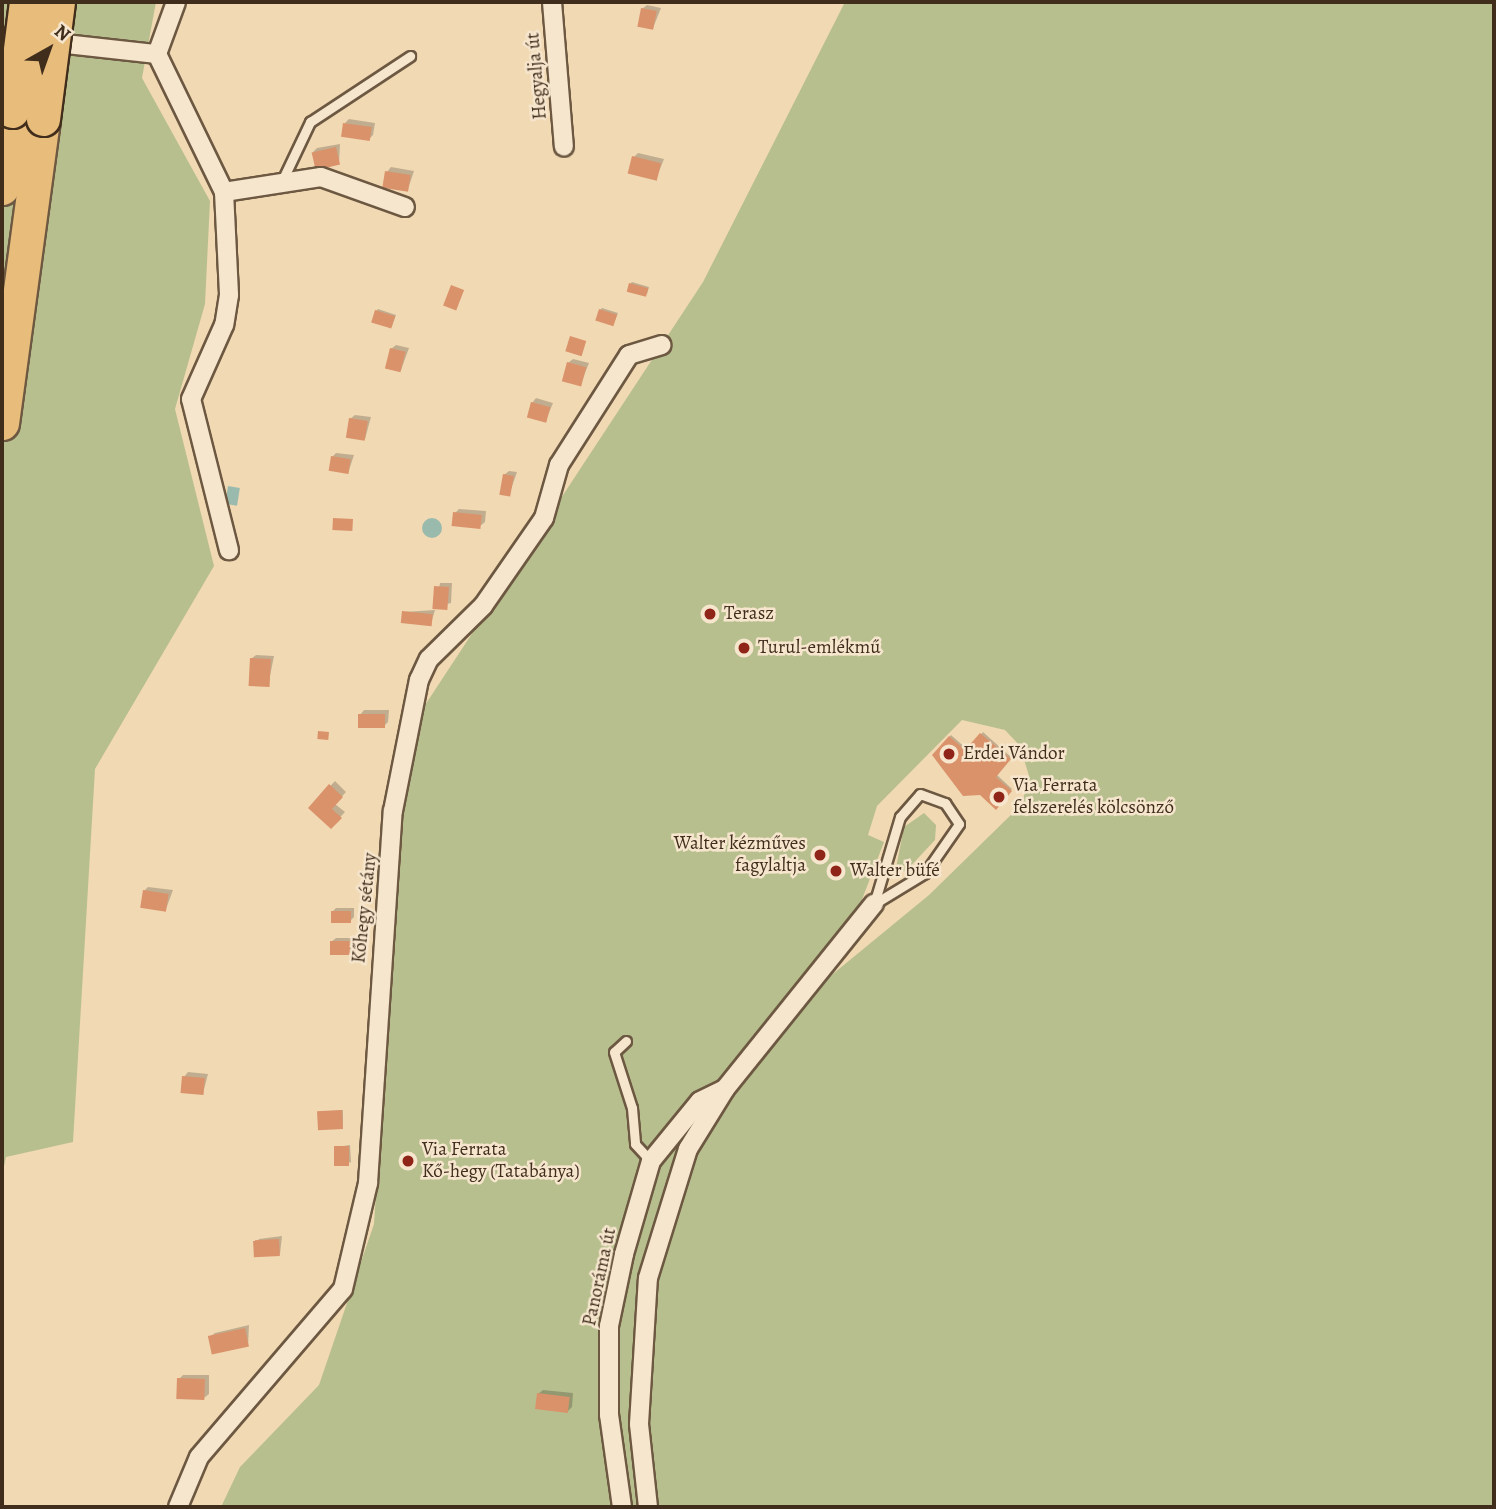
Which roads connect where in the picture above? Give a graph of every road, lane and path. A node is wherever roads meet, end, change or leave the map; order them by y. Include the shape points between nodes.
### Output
1 (26, 2) edge
2 (58, 2) edge
3 (176, 2) edge
4 (552, 2) edge
5 (2, 37) edge
6 (157, 54) junction
7 (410, 56) dead end
8 (28, 115) junction
9 (564, 147) dead end
10 (280, 184) junction
11 (2, 188) edge
12 (224, 192) junction
13 (405, 206) dead end
14 (662, 345) dead end
15 (2, 423) edge
16 (229, 550) dead end
17 (874, 904) junction
18 (626, 1041) dead end
19 (724, 1089) junction
20 (651, 1161) junction
21 (177, 1507) edge
22 (622, 1507) edge
23 (648, 1507) edge

1 - 8 highway, bridge
2 - 8 highway, bridge
3 - 6 street
4 - 9 street, Hegyalja út
5 - 6 street
6 - 12 street
7 - 10 lane via 310,122
8 - 11 highway
8 - 15 highway
10 - 12 street
10 - 13 street via 327,178
12 - 16 street via 229,295 223,325 191,399
14 - 21 street, Kőhegy sétány via 629,355 559,464 544,518 483,606 429,659 419,680 393,811 368,1183 344,1289 199,1457
17 - 17 lane via 925,873 959,824 934,796 920,794 904,808
17 - 19 street, Panoráma út
18 - 20 lane via 614,1052 632,1108 635,1144
19 - 20 street, Panoráma út via 701,1101
19 - 23 street, Panoráma út via 688,1149 648,1278 639,1424
20 - 22 street, Panoráma út via 609,1326 609,1415

